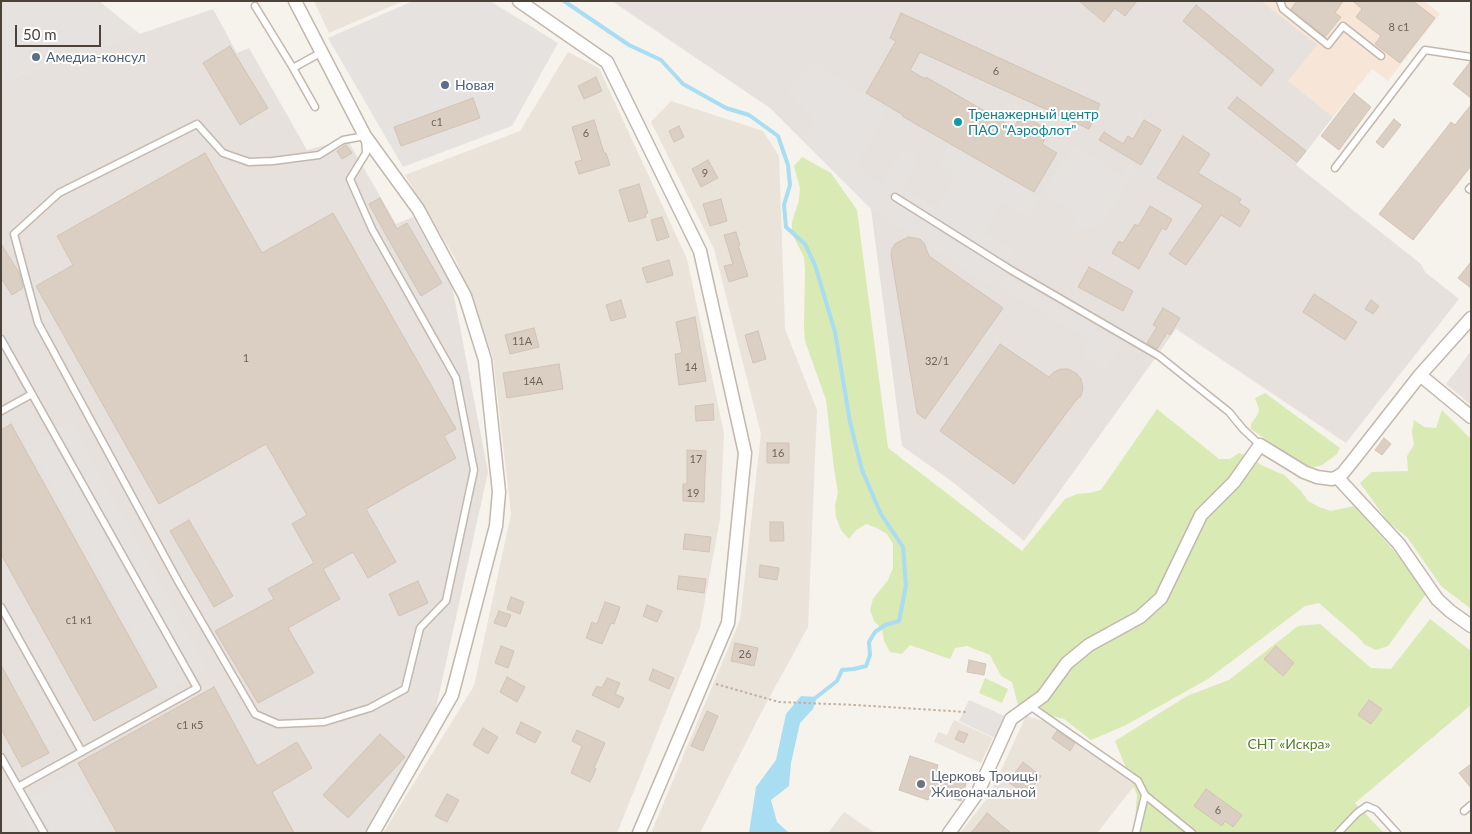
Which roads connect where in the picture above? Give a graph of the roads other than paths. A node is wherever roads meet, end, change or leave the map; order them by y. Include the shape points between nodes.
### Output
1 (295, 1) edge
2 (519, 1) edge
3 (1280, 1) edge
4 (255, 6) dead end
5 (322, 52) junction
6 (1381, 56) dead end
7 (1471, 57) edge
8 (293, 68) junction
9 (315, 107) dead end
10 (365, 136) junction
11 (1335, 168) dead end
12 (895, 197) dead end
13 (1471, 318) edge
14 (1, 339) edge
15 (1420, 375) junction
16 (32, 394) junction
17 (1, 411) edge
18 (1471, 417) edge
19 (1260, 444) junction
20 (1337, 477) junction
21 (1, 607) edge
22 (1471, 626) edge
23 (1030, 706) junction
24 (82, 752) junction
25 (1, 757) edge
26 (18, 787) junction
27 (1145, 795) junction
28 (1471, 805) edge
29 (1464, 811) dead end
30 (44, 833) edge
31 (373, 833) edge
32 (639, 833) edge
33 (949, 833) edge
34 (1136, 833) edge
35 (1192, 833) edge
36 (1338, 833) edge
37 (1397, 833) edge

1 - 5 street
2 - 32 street via 607,62 700,251 745,453 728,623
3 - 6 lane via 1282,9 1328,45 1343,26
4 - 8 lane
5 - 8 lane
5 - 10 street
7 - 11 lane via 1424,50
8 - 9 lane
10 - 10 lane via 366,153 350,179 372,228 456,378 474,470 446,602 420,628 406,689 370,708 324,722 278,724 255,714 179,583 38,324 14,234 59,193 197,124 223,153 249,162 319,155 343,140
10 - 31 street via 418,209 465,296 485,360 499,492 496,526 452,696
12 - 19 lane via 1011,270 1159,356 1229,412
13 - 15 street
14 - 16 lane
15 - 18 street
15 - 20 street
16 - 17 lane
16 - 24 lane via 197,688
19 - 20 street via 1304,472 1318,477
19 - 23 street via 1234,482 1201,515 1161,598 1140,617 1089,645 1067,663 1043,696
20 - 22 street via 1399,544 1437,599
21 - 24 lane
23 - 27 lane via 1138,781
23 - 33 street via 1011,719 978,792
24 - 26 lane
25 - 26 lane
26 - 30 lane
27 - 34 lane
27 - 35 lane
28 - 29 lane
36 - 37 lane via 1367,806 1376,810

